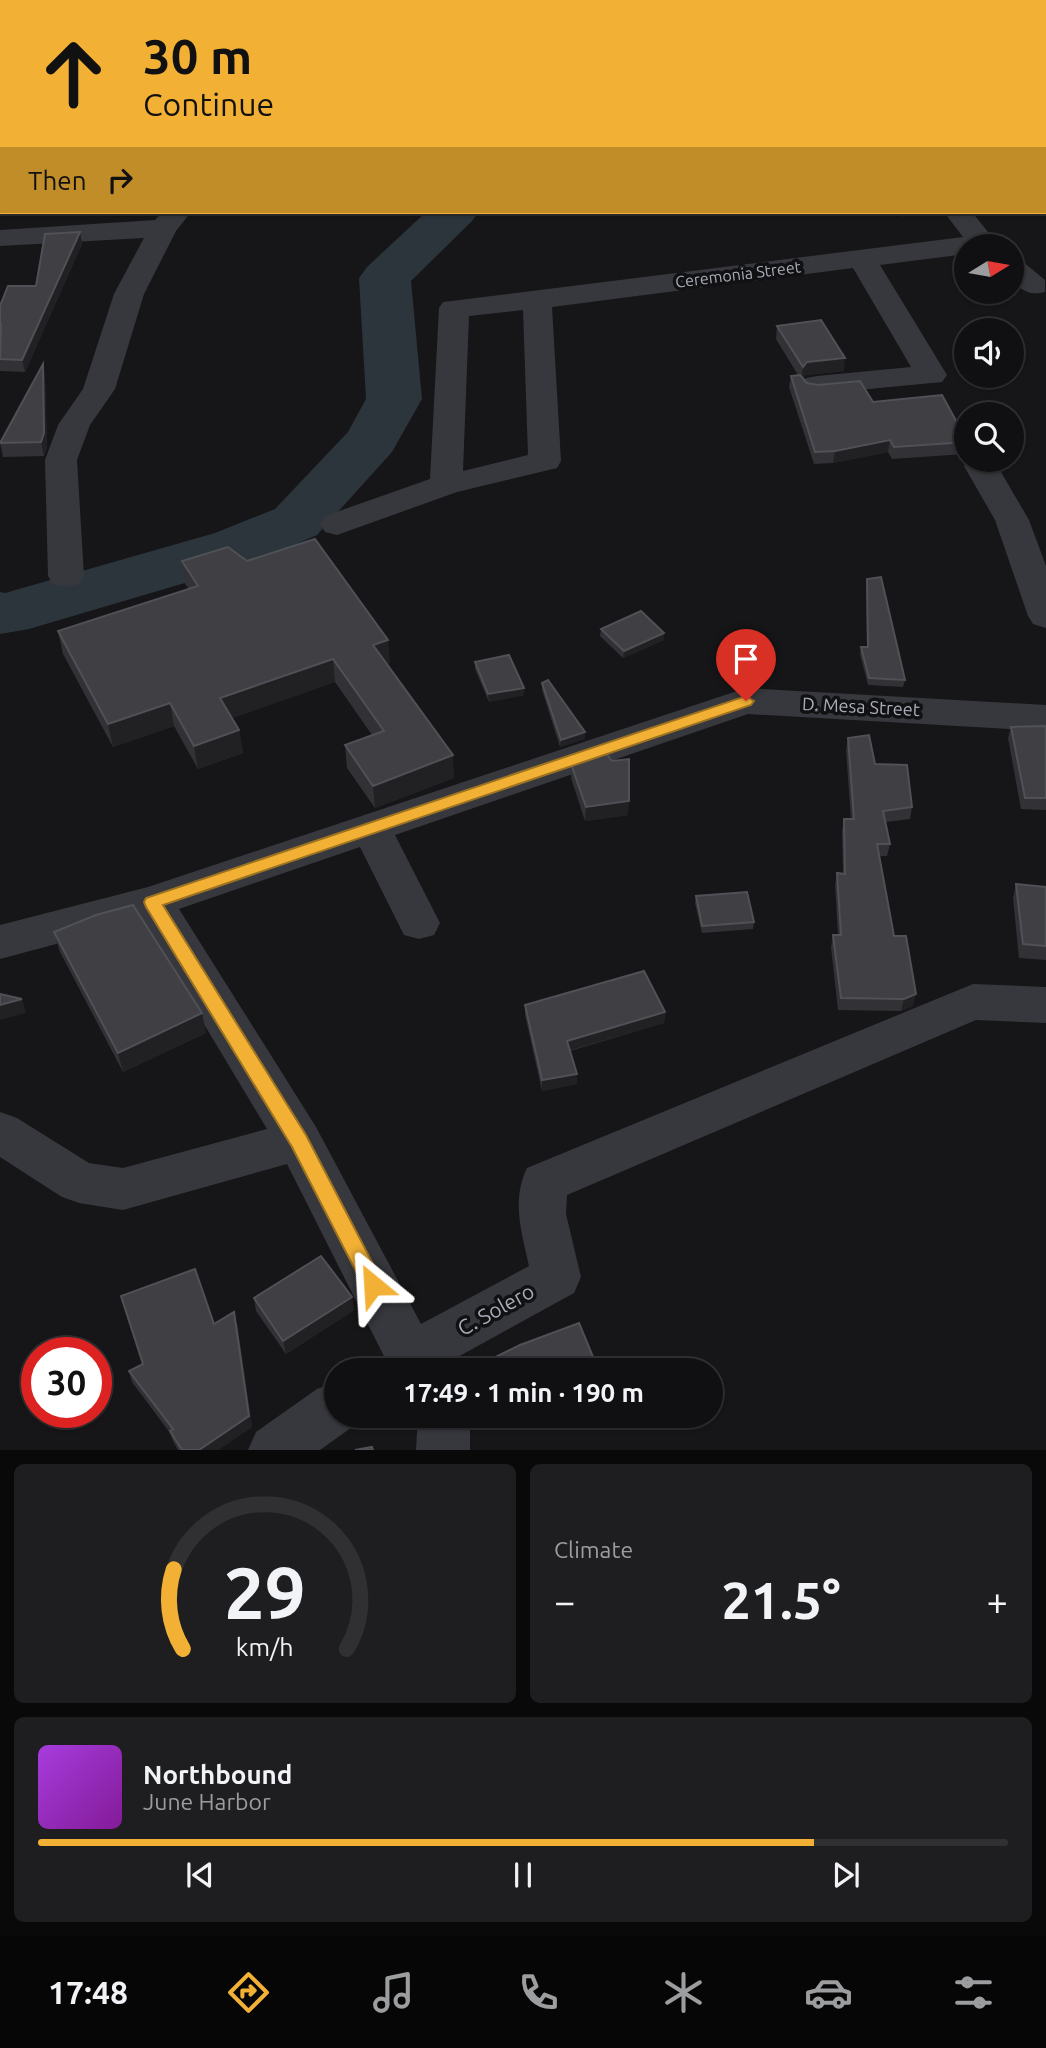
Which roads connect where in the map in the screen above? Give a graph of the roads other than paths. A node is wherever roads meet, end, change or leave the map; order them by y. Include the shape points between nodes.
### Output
1 (960, 214) edge
2 (170, 220) edge
3 (975, 234) edge
4 (0, 238) edge
5 (954, 248) edge
6 (862, 259) junction
7 (1024, 277) edge
8 (1035, 286) dead end
9 (537, 300) junction
10 (817, 385) edge
11 (984, 472) edge
12 (446, 485) junction
13 (337, 524) dead end
14 (66, 576) dead end
15 (1046, 616) edge
16 (1046, 718) edge
17 (371, 829) junction
18 (152, 902) junction
19 (419, 923) dead end
20 (0, 942) edge
21 (1046, 1006) edge
22 (0, 1132) edge
23 (299, 1141) junction
24 (423, 1358) edge
25 (324, 1416) edge
26 (444, 1428) edge
27 (275, 1450) edge
28 (443, 1450) edge

1 - 3 street, Ceremonia Street
2 - 4 street
2 - 14 street via 129,294 99,389 74,425 61,460
5 - 6 street, Ceremonia Street
6 - 9 street, Ceremonia Street
6 - 10 street via 931,375
7 - 8 street
9 - 12 street, Ceremonia Street via 454,307
9 - 12 street via 545,461
11 - 15 street via 1012,520
12 - 13 street
16 - 17 street, D. Mesa Street via 746,701
17 - 18 street, D. Mesa Street
17 - 19 street
18 - 20 street, D. Mesa Street
18 - 23 street, C. Solero
21 - 24 street, C. Solero via 973,1002 544,1182 542,1214 555,1277
22 - 23 street via 79,1182 123,1189
23 - 24 street, C. Solero
25 - 27 street
26 - 28 street

